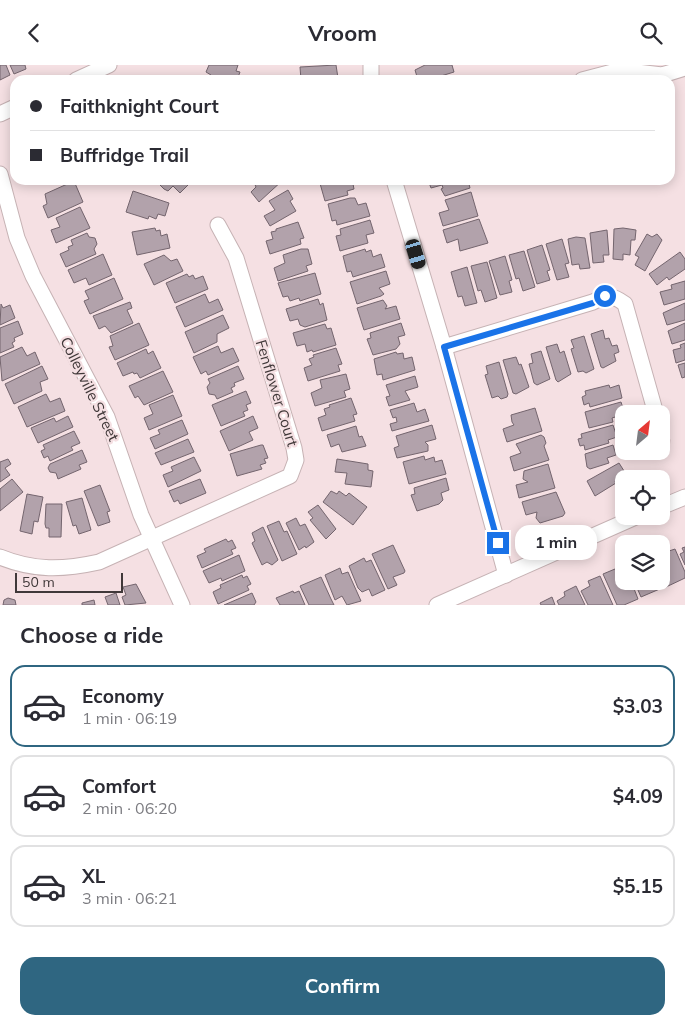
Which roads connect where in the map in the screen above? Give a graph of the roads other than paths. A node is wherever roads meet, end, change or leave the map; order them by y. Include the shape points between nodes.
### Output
1 (109, 65) edge
2 (685, 68) edge
3 (87, 75) edge
4 (599, 75) edge
5 (662, 75) edge
6 (662, 75) edge
7 (0, 174) edge
8 (395, 185) edge
9 (218, 225) dead end
10 (444, 347) junction
11 (653, 405) edge
12 (685, 497) edge
13 (670, 503) edge
14 (618, 525) edge
15 (152, 538) junction
16 (0, 557) edge
17 (506, 575) junction
18 (182, 605) edge
19 (437, 605) edge

1 - 3 street
2 - 5 street
4 - 6 street via 620,69
7 - 15 street, Colleyville Street via 17,238 33,276 106,417
8 - 10 street
9 - 15 street, Fenflower Court via 236,258 294,448 294,468 282,481
10 - 11 street via 593,303 605,296 615,296 625,303
10 - 17 street
12 - 13 street
14 - 17 street
15 - 16 street, Fenflower Court via 99,561 71,568 42,569
15 - 18 street, Colleyville Street
17 - 19 street

